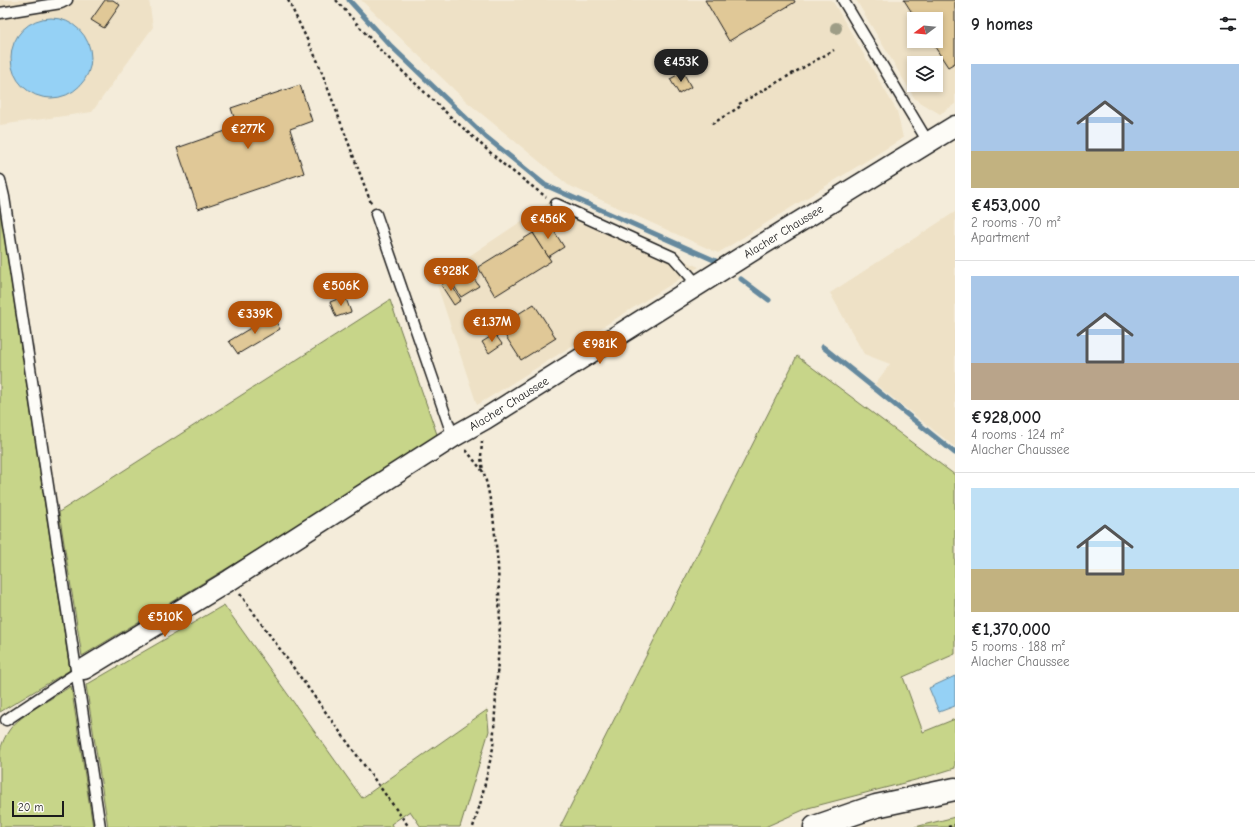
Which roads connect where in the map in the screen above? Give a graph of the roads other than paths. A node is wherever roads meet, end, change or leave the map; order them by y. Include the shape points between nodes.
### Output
1 (67, 0) edge
2 (843, 0) edge
3 (0, 13) edge
4 (955, 126) edge
5 (928, 142) junction
6 (0, 180) edge
7 (556, 204) road end
8 (376, 214) road end
9 (698, 285) junction
10 (453, 437) junction
11 (80, 671) junction
12 (6, 720) dead end
13 (955, 789) edge
14 (100, 827) edge
15 (815, 827) edge

1 - 3 lane
2 - 5 lane
4 - 5 street, Alacher Chaussee
5 - 9 street, Alacher Chaussee
6 - 11 lane
7 - 9 lane via 673,257
8 - 10 lane
9 - 10 street, Alacher Chaussee
10 - 11 street, Alacher Chaussee via 230,580
11 - 12 lane
11 - 14 lane
13 - 15 street via 876,806

